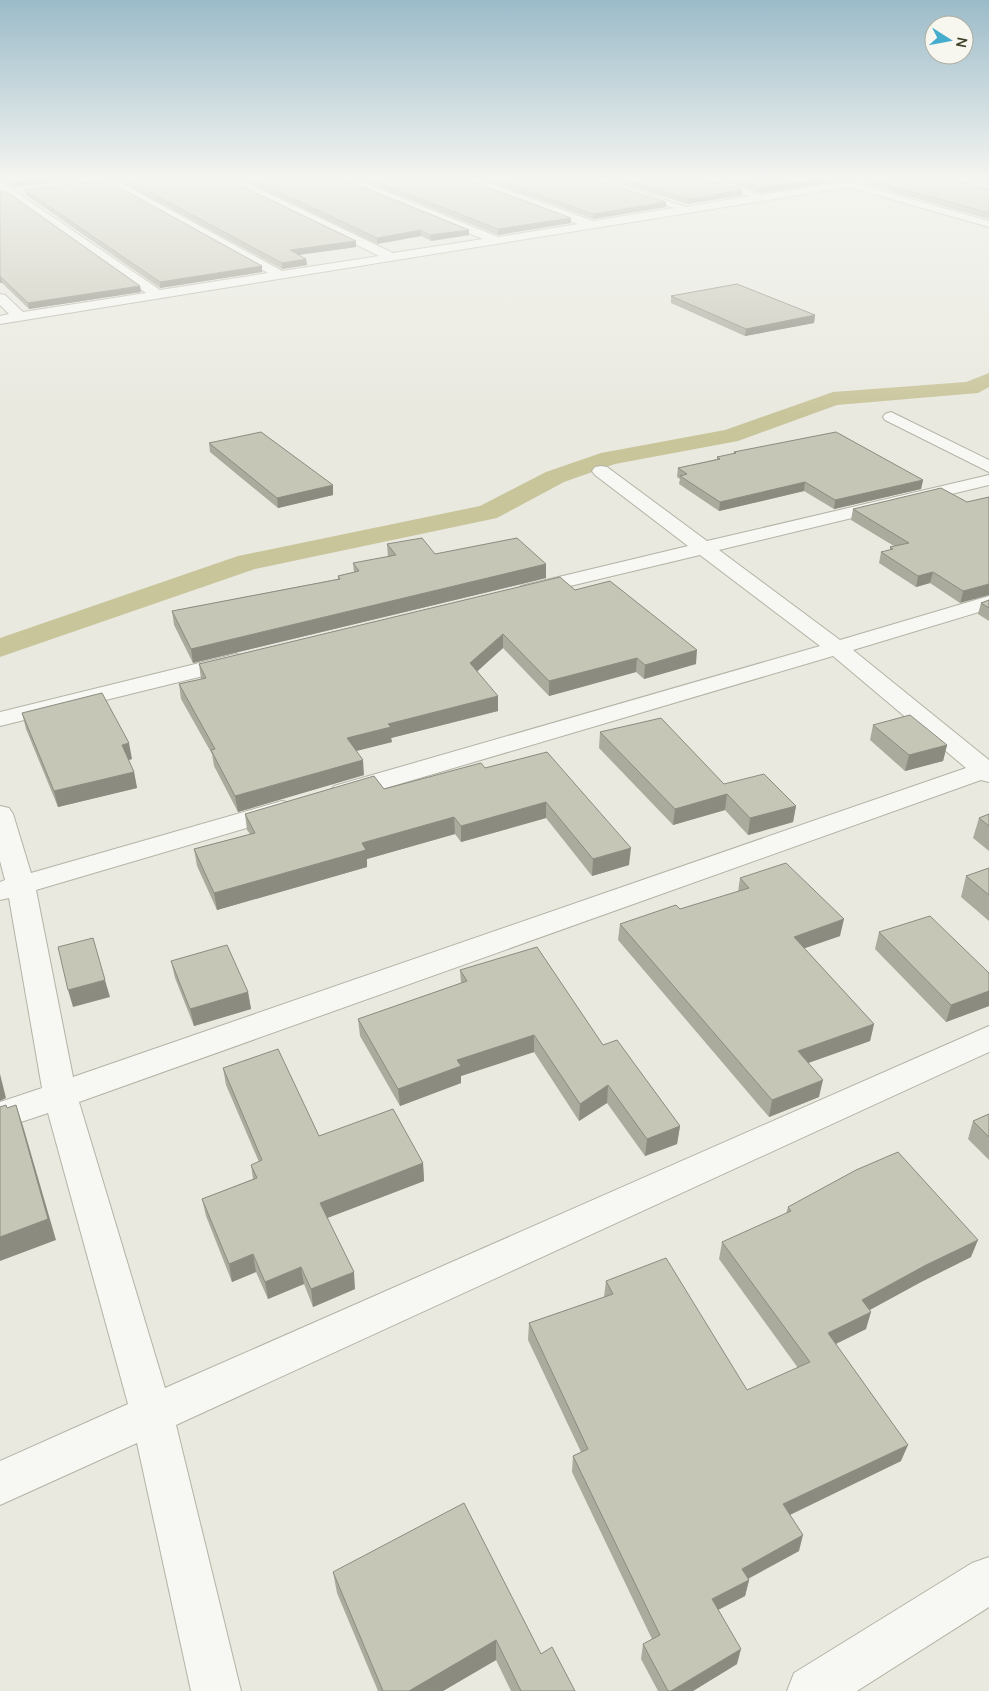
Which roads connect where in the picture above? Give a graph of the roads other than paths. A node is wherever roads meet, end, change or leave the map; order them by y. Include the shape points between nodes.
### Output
1 (101, 257) edge
2 (247, 257) edge
3 (391, 257) edge
4 (280, 275) junction
5 (158, 295) junction
6 (0, 298) edge
7 (20, 317) junction
8 (0, 320) edge
9 (891, 417) dead end
10 (989, 467) edge
11 (601, 471) dead end
12 (989, 480) edge
13 (701, 548) junction
14 (509, 595) edge
15 (989, 602) edge
16 (837, 648) junction
17 (259, 656) edge
18 (0, 719) edge
19 (987, 771) edge
20 (0, 814) edge
21 (11, 888) edge
22 (989, 1038) edge
23 (60, 1096) junction
24 (0, 1116) edge
25 (152, 1414) junction
26 (0, 1483) edge
27 (989, 1580) edge
28 (216, 1691) edge
29 (812, 1691) edge

1 - 5 street
2 - 4 street
3 - 4 street
4 - 5 street
5 - 7 street
6 - 7 street
7 - 8 street
9 - 10 street
11 - 13 street
12 - 13 street
13 - 14 street
13 - 16 street
15 - 16 street
16 - 19 street
16 - 21 street
17 - 18 street
19 - 23 street
20 - 21 street
21 - 23 street
22 - 25 street
23 - 24 street
23 - 25 street
25 - 26 street
25 - 28 street
27 - 29 street

